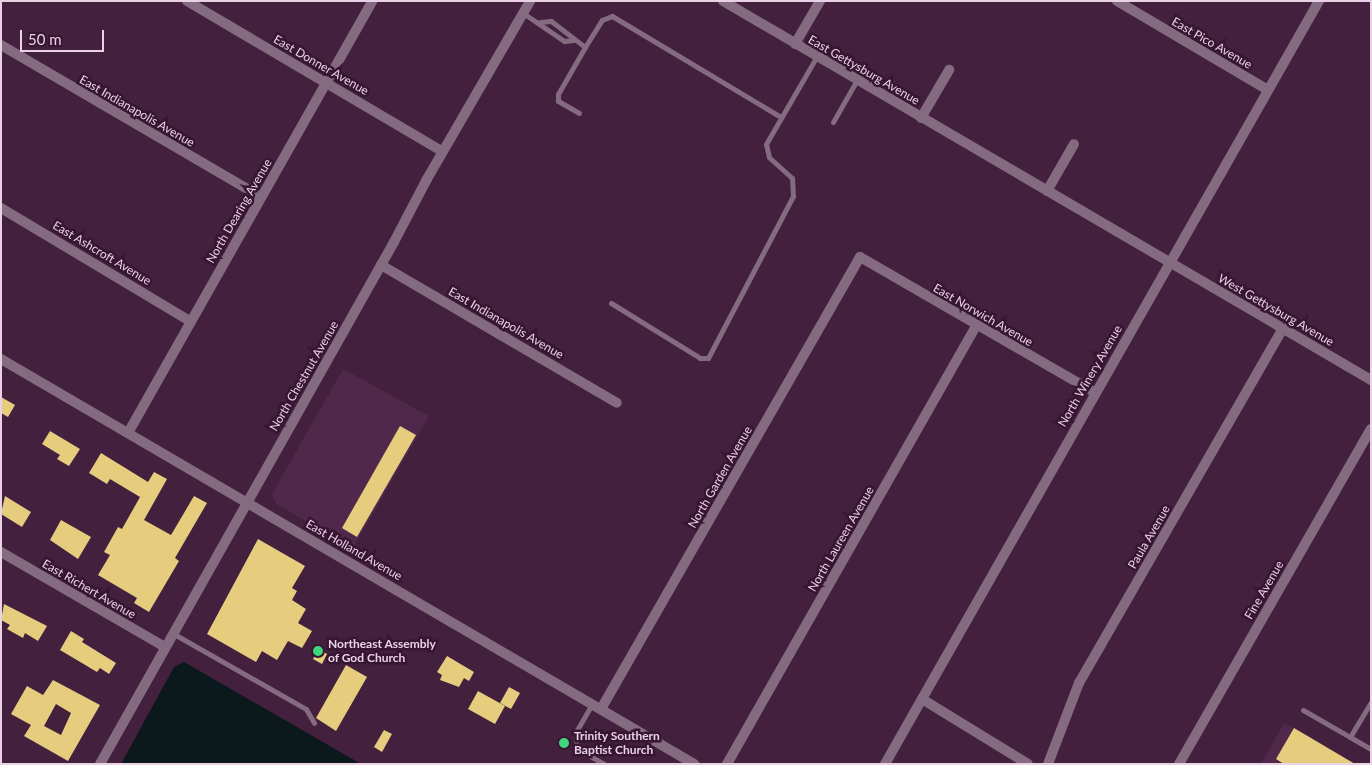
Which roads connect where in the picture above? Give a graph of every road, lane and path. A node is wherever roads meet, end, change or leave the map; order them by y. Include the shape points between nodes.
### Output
1 (187, 1) edge
2 (372, 1) edge
3 (530, 1) edge
4 (722, 1) edge
5 (820, 1) edge
6 (1117, 1) edge
7 (1318, 1) edge
8 (523, 13) junction
9 (540, 22) junction
10 (574, 40) junction
11 (795, 44) junction
12 (1, 45) edge
13 (585, 47) junction
14 (817, 56) junction
15 (949, 70) dead end
16 (857, 80) junction
17 (326, 83) junction
18 (1268, 90) junction
19 (579, 113) dead end
20 (781, 117) junction
21 (921, 118) junction
22 (833, 122) dead end
23 (1074, 144) dead end
24 (442, 151) junction
25 (1046, 191) junction
26 (260, 197) junction
27 (1, 208) edge
28 (860, 257) joint
29 (1170, 263) junction
30 (381, 265) junction
31 (611, 303) dead end
32 (190, 321) junction
33 (976, 326) junction
34 (1283, 328) junction
35 (1, 359) edge
36 (1371, 380) edge
37 (1094, 392) junction
38 (618, 403) dead end
39 (1371, 429) edge
40 (128, 433) junction
41 (247, 502) junction
42 (1, 552) edge
43 (173, 633) junction
44 (165, 647) junction
45 (922, 699) junction
46 (1371, 702) edge
47 (596, 706) junction
48 (1303, 710) dead end
49 (314, 723) dead end
50 (1350, 737) junction
51 (1371, 749) edge
52 (100, 764) edge
53 (604, 764) edge
54 (694, 764) edge
55 (727, 764) edge
56 (885, 764) edge
57 (1028, 764) edge
58 (1048, 764) edge
59 (1179, 764) edge

1 - 17 street, East Donner Avenue
2 - 17 street, North Dearing Avenue
3 - 8 street, North Chestnut Avenue
4 - 11 street, East Gettysburg Avenue
5 - 11 street, East Gettysburg Avenue
6 - 18 street, East Pico Avenue
7 - 18 street, North Winery Avenue
8 - 9 lane
8 - 24 street, North Chestnut Avenue
9 - 10 lane via 546,30 564,41
9 - 10 lane via 551,21 570,33
10 - 13 lane
11 - 14 street, East Gettysburg Avenue
12 - 26 street, East Indianapolis Avenue
13 - 19 lane via 558,94 558,100
13 - 20 lane via 602,20 612,16
14 - 16 street, East Gettysburg Avenue
14 - 20 lane
15 - 21 street, East Gettysburg Avenue
16 - 21 street, East Gettysburg Avenue
16 - 22 lane
17 - 24 street, East Donner Avenue
17 - 26 street, North Dearing Avenue
18 - 29 street, North Winery Avenue
20 - 31 lane via 766,150 792,178 793,196 708,358 700,358
21 - 25 street, East Gettysburg Avenue
23 - 25 street
24 - 30 street, North Chestnut Avenue
25 - 29 street, East Gettysburg Avenue
26 - 32 street, North Dearing Avenue
27 - 32 street, East Ashcroft Avenue
28 - 33 street, East Norwich Avenue
28 - 47 street, North Garden Avenue
29 - 34 street, West Gettysburg Avenue
29 - 37 street, North Winery Avenue
30 - 38 street, East Indianapolis Avenue
30 - 41 street, North Chestnut Avenue
32 - 40 street, North Dearing Avenue
33 - 37 street, East Norwich Avenue
33 - 55 street, North Laureen Avenue
34 - 36 street, West Gettysburg Avenue
34 - 58 street, Paula Avenue via 1079,683
35 - 40 street, East Holland Avenue
37 - 45 street, North Winery Avenue
39 - 59 street, Fine Avenue
40 - 41 street, East Holland Avenue
41 - 43 street, North Chestnut Avenue
41 - 47 street, East Holland Avenue
42 - 44 street, East Richert Avenue
43 - 44 street, North Chestnut Avenue
43 - 49 lane via 306,709
44 - 52 street, North Chestnut Avenue
45 - 56 street, North Winery Avenue
45 - 57 street
46 - 50 lane
47 - 53 lane via 577,730 576,744 581,751
47 - 54 street, East Holland Avenue
48 - 50 lane
50 - 51 lane

